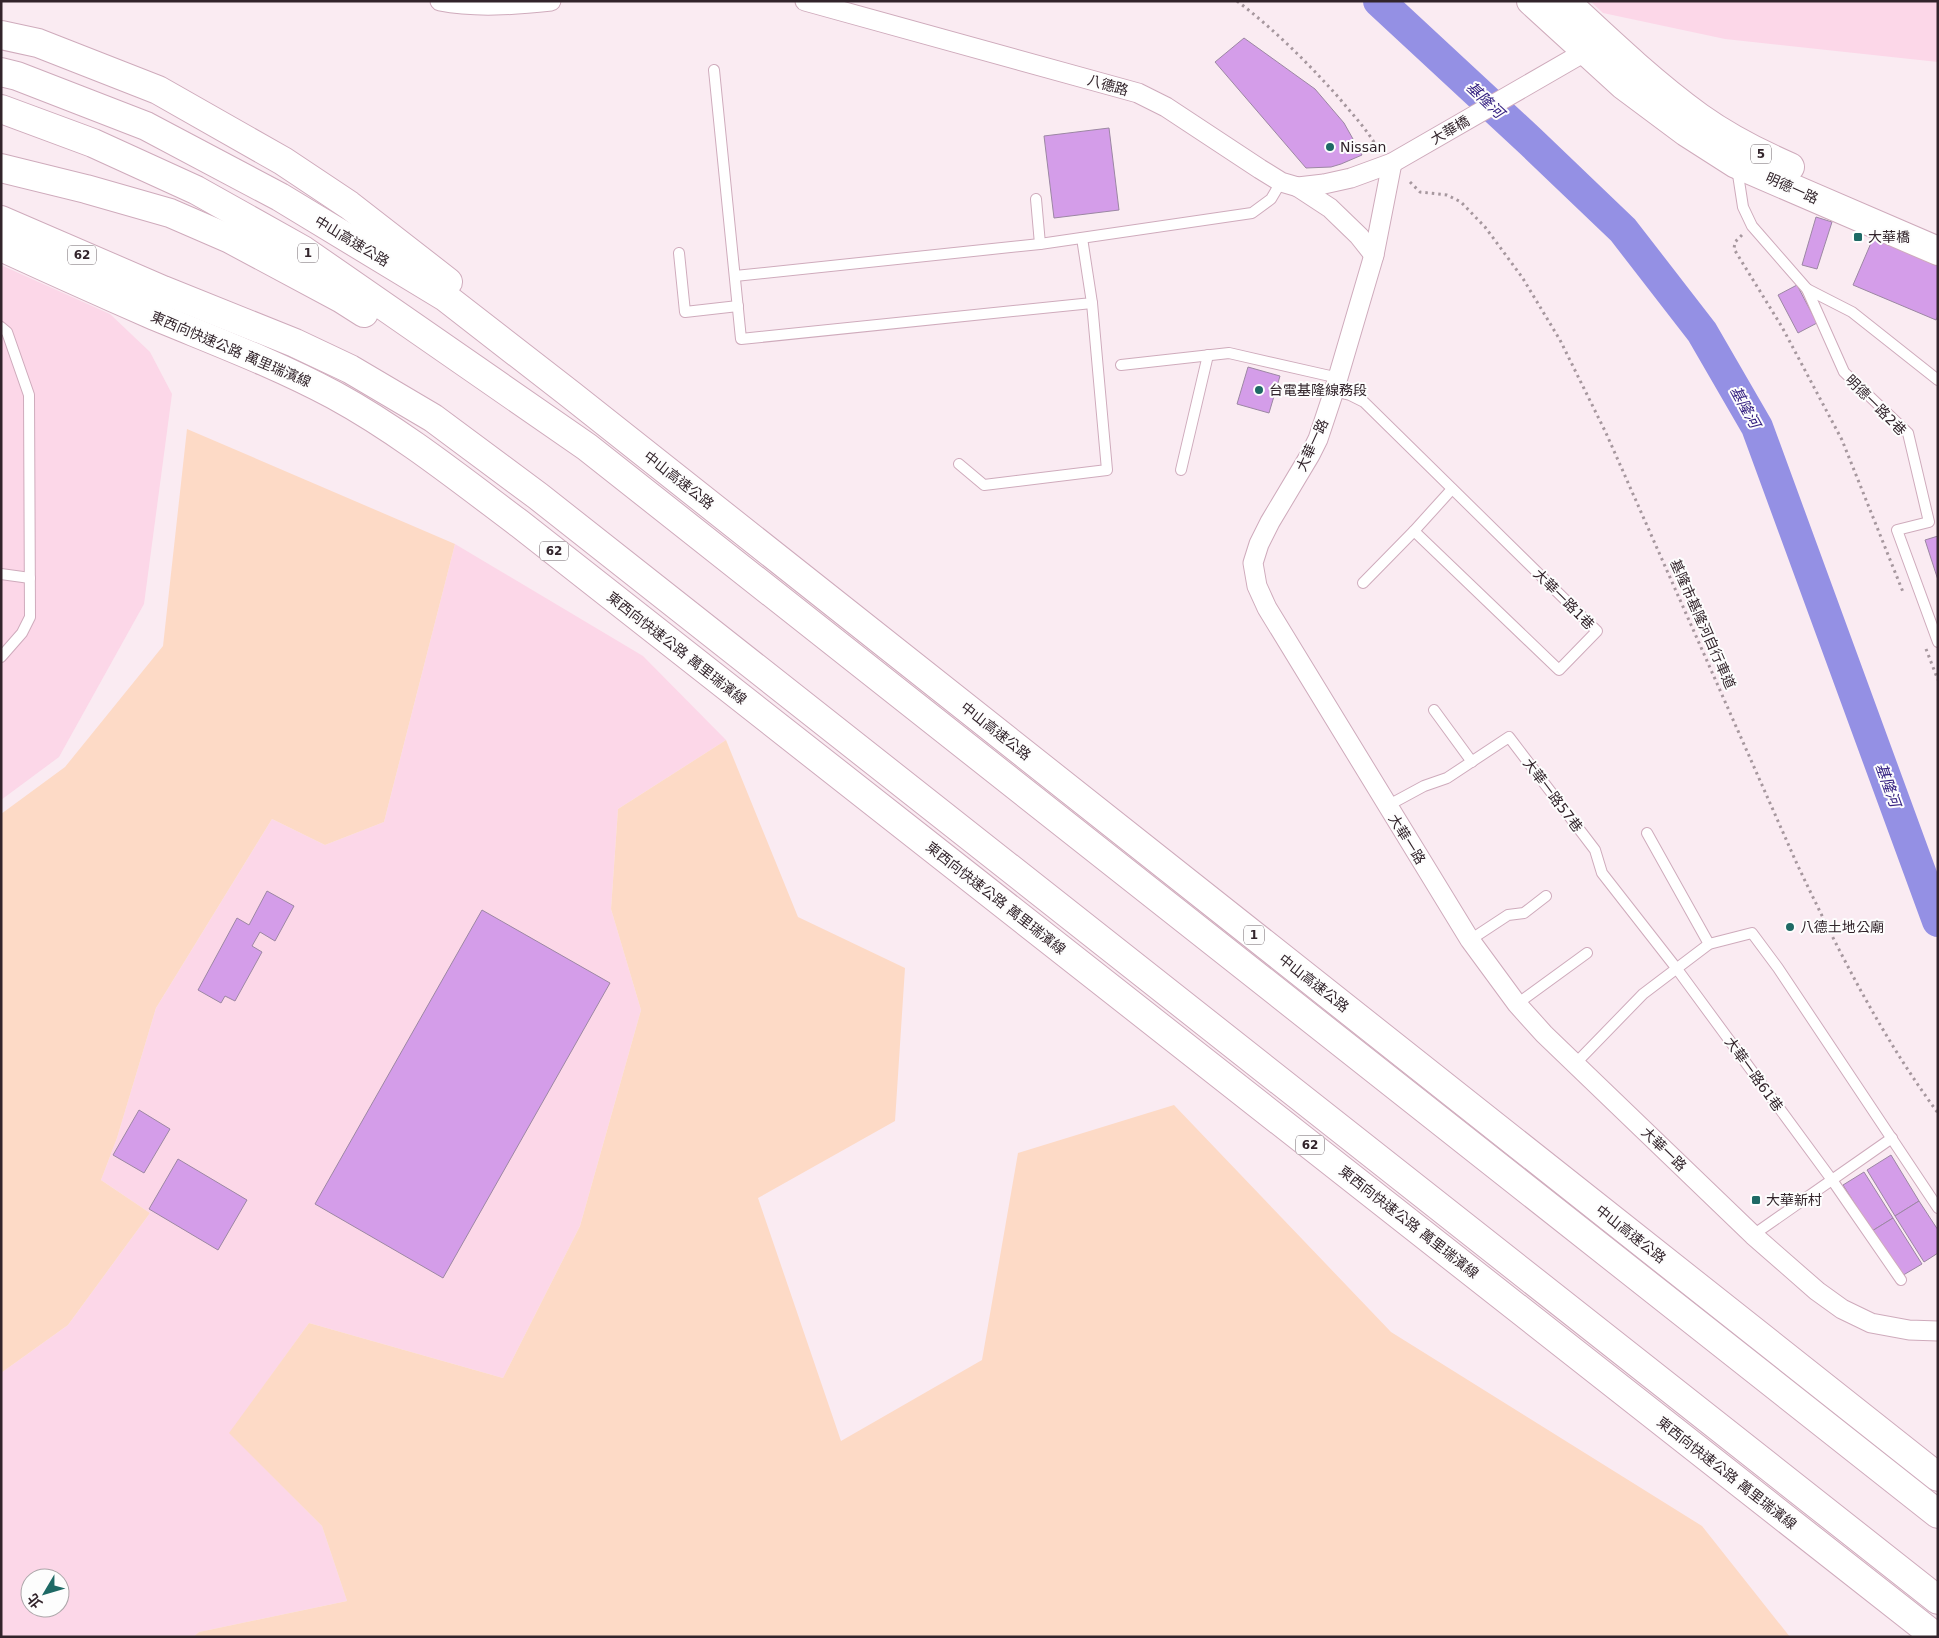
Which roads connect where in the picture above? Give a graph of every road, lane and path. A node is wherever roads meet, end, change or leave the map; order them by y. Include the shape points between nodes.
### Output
1 (440, 1) edge
2 (551, 1) edge
3 (805, 1) edge
4 (1237, 1) edge
5 (1531, 1) edge
6 (1565, 1) edge
7 (1, 35) edge
8 (1596, 46) junction
9 (714, 70) dead end
10 (1, 72) edge
11 (1, 109) edge
12 (1375, 144) dead end
13 (1392, 163) junction
14 (1736, 164) junction
15 (1, 168) edge
16 (1410, 182) dead end
17 (1290, 184) junction
18 (1036, 200) dead end
19 (1, 220) edge
20 (1752, 226) junction
21 (1938, 231) edge
22 (1082, 238) junction
23 (1040, 244) junction
24 (1, 247) edge
25 (1938, 251) edge
26 (679, 253) dead end
27 (1374, 255) junction
28 (735, 276) junction
29 (1807, 289) junction
30 (1092, 303) junction
31 (738, 306) junction
32 (1, 328) edge
33 (1208, 355) junction
34 (1122, 365) dead end
35 (1938, 380) edge
36 (1336, 385) junction
37 (570, 394) junction
38 (587, 447) junction
39 (959, 464) dead end
40 (1181, 470) dead end
41 (1452, 488) junction
42 (1933, 521) edge
43 (1414, 531) junction
44 (1, 574) edge
45 (30, 578) junction
46 (1363, 582) dead end
47 (1905, 596) dead end
48 (1938, 642) edge
49 (1925, 648) dead end
50 (1, 657) edge
51 (1938, 680) edge
52 (1434, 710) dead end
53 (1472, 762) junction
54 (1387, 806) junction
55 (1647, 833) dead end
56 (1546, 896) dead end
57 (1470, 940) junction
58 (1709, 944) junction
59 (1587, 953) dead end
60 (1676, 969) junction
61 (1517, 1004) junction
62 (1575, 1064) junction
63 (1938, 1113) edge
64 (1892, 1138) junction
65 (1832, 1180) junction
66 (1938, 1208) edge
67 (1753, 1235) junction
68 (1901, 1280) dead end
69 (1938, 1331) edge
70 (1938, 1477) edge
71 (1938, 1514) edge
72 (1938, 1600) edge
73 (1936, 1637) edge

1 - 2 street via 514,5
3 - 17 street, 八德路 via 1138,94 1166,107
4 - 12 path via 1312,67 1368,131
5 - 8 main road, 5
6 - 8 main road, 5
7 - 37 main road via 38,44 158,90 283,161 349,205 534,348
8 - 13 street, 大華橋
8 - 14 main road, 明德一路 / 5 via 1623,85
8 - 21 main road, 明德一路 / 5 via 1752,150
9 - 28 lane
10 - 37 main road, 中山高速公路 / 1 via 146,126 280,197 445,298
11 - 38 main road, 1 via 93,142 196,190 303,250
13 - 17 street via 1324,184
13 - 27 street, 大華一路
14 - 20 lane, 明德一路2巷 via 1743,207
14 - 25 main road, 明德一路 / 5
15 - 38 main road via 170,213 230,239 342,299 503,402
16 - 63 path, 基隆市基隆河自行車道 via 1420,192 1447,195 1461,202 1485,227 1522,276 1560,340 1606,433 1830,933 1875,1017
17 - 22 lane via 1252,213
17 - 27 street, 八德路 via 1330,208
18 - 23 lane
19 - 72 main road, 東西向快速公路 萬里瑞濱線 / 62 via 295,343 400,397 433,418 538,496
20 - 29 lane, 明德一路2巷
20 - 47 path via 1735,242 1734,249 1782,327 1842,440
22 - 23 lane
22 - 30 lane
23 - 28 lane
24 - 73 main road, 東西向快速公路 萬里瑞濱線 / 62 via 285,370 343,401 424,452
26 - 31 lane via 685,312
27 - 36 street, 大華一路
28 - 31 lane
29 - 35 lane via 1852,312
29 - 42 lane, 明德一路2巷 via 1844,372 1908,433
30 - 31 lane via 741,339
30 - 39 lane via 1107,470 984,485
32 - 45 lane via 7,332 29,395
33 - 34 lane, 大華一路1巷
33 - 36 lane, 大華一路1巷 via 1229,353 1330,376
33 - 40 lane
36 - 41 lane, 大華一路1巷 via 1364,402
36 - 54 street, 大華一路 via 1310,455 1258,544 1253,563 1257,586 1266,608
37 - 70 main road, 中山高速公路 / 1
38 - 71 main road, 1
41 - 43 lane
41 - 43 lane, 大華一路1巷 via 1597,631 1559,670
42 - 48 lane, 明德一路2巷 via 1897,530
43 - 46 lane
44 - 45 lane
45 - 50 lane via 30,617 22,633
49 - 51 path
52 - 53 lane
53 - 54 lane, 大華一路57巷 via 1447,778
53 - 60 lane, 大華一路57巷 via 1509,737 1595,850 1602,873
54 - 57 street, 大華一路
55 - 58 lane
56 - 57 lane via 1524,913 1508,915
57 - 61 street, 大華一路
58 - 60 lane
58 - 64 lane via 1752,933
59 - 61 lane
60 - 62 lane via 1643,994
60 - 65 lane, 大華一路61巷
61 - 62 street, 大華一路
62 - 67 street, 大華一路
64 - 65 lane
64 - 66 lane
65 - 67 lane
65 - 68 lane, 大華一路61巷
67 - 69 street, 大華一路 via 1817,1292 1842,1309 1871,1323

